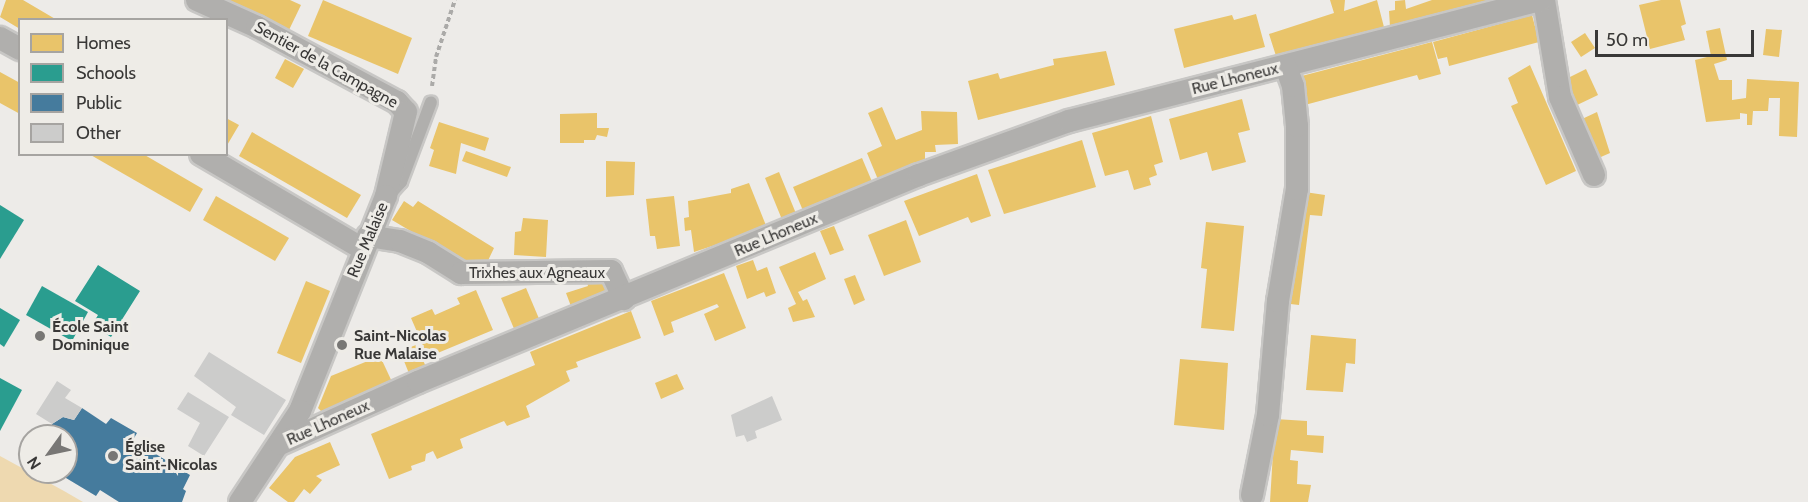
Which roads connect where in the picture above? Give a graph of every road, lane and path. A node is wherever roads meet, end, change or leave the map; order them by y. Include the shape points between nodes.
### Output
1 (197, 0) edge
2 (455, 0) edge
3 (1542, 0) edge
4 (0, 38) edge
5 (18, 48) edge
6 (1286, 67) junction
7 (430, 102) joint
8 (205, 156) edge
9 (1594, 175) dead end
10 (386, 196) junction
11 (366, 242) junction
12 (624, 299) junction
13 (280, 444) junction
14 (1252, 495) dead end
15 (240, 502) edge

1 - 10 street, Sentier de la Campagne via 257,27 404,107 406,122
2 - 7 path via 436,57
3 - 6 street, Rue Lhoneux
3 - 9 street, Rue Lhoneux via 1560,97
4 - 5 street
6 - 12 street, Rue Lhoneux via 1068,121 919,175
6 - 14 street, Rue Lhoneux via 1293,86 1296,116 1297,189 1278,301 1268,415
7 - 10 lane, Rue Malaise via 401,182
8 - 11 street
10 - 11 street, Rue Malaise
11 - 12 street, Trixhes aux Agneaux via 400,241 461,273 611,271
11 - 13 street, Rue Malaise via 300,411
12 - 13 street, Rue Lhoneux
13 - 15 street, Rue Malaise

